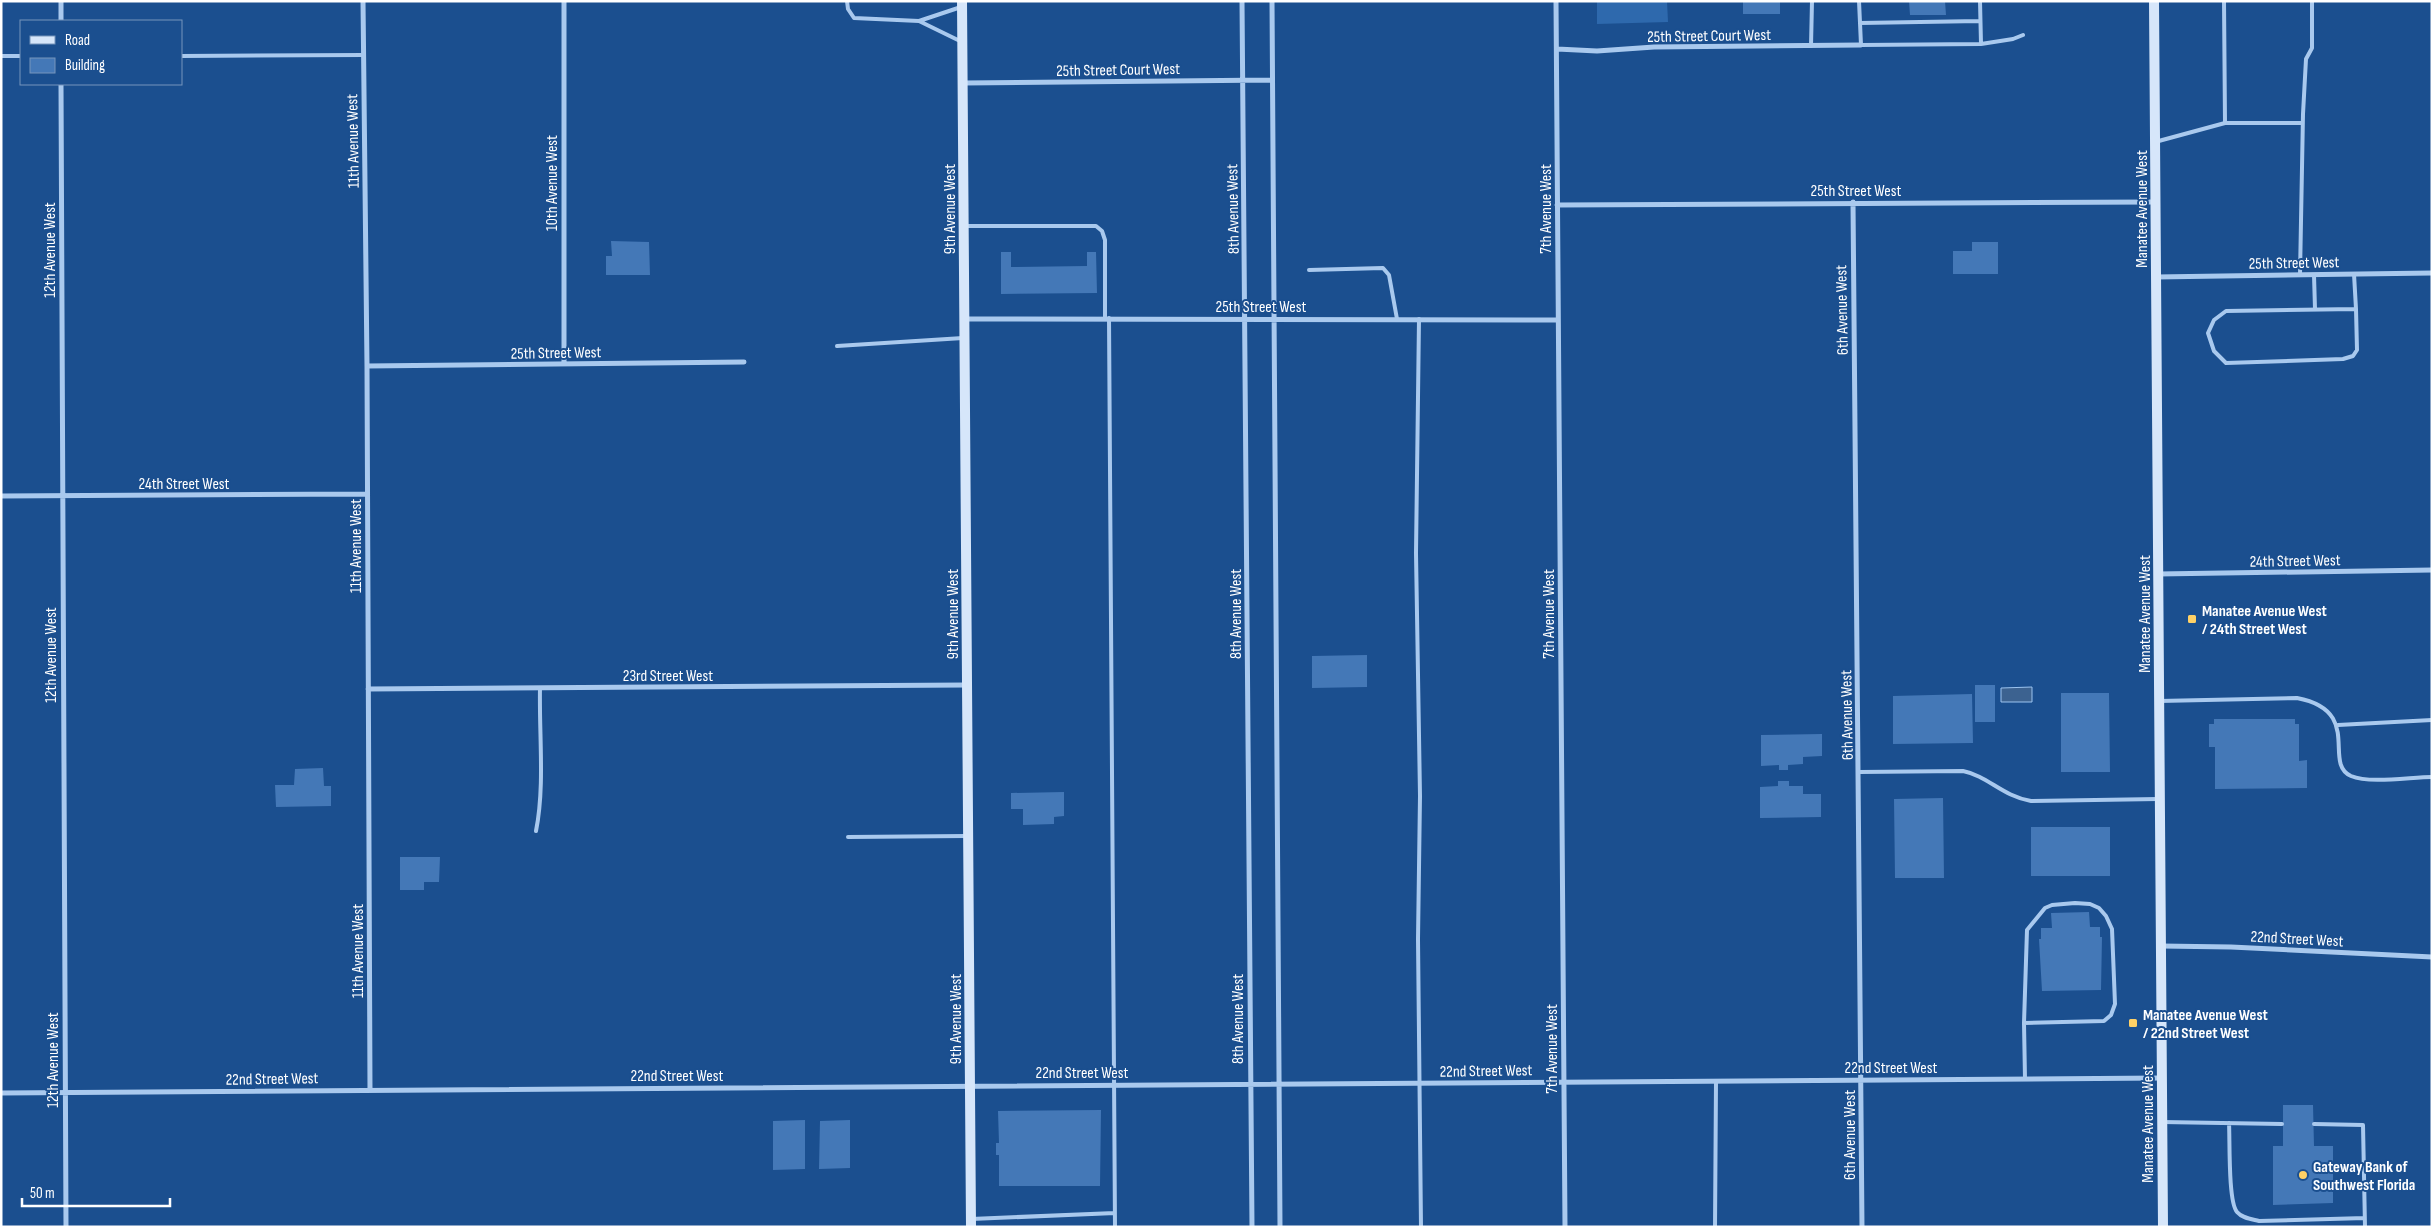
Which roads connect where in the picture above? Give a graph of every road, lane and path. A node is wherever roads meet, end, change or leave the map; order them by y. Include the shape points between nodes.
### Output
1 (61, 1) edge
2 (363, 1) edge
3 (564, 1) edge
4 (848, 1) edge
5 (1242, 1) edge
6 (1272, 1) edge
7 (1556, 1) edge
8 (1812, 1) edge
9 (1859, 1) edge
10 (1980, 1) edge
11 (2154, 1) edge
12 (2224, 1) edge
13 (2312, 1) edge
14 (962, 4) edge
15 (61, 20) edge
16 (919, 21) junction
17 (1980, 21) junction
18 (1860, 23) junction
19 (2023, 35) dead end
20 (962, 43) junction
21 (1981, 44) junction
22 (1861, 45) junction
23 (1811, 46) junction
24 (1557, 49) junction
25 (364, 55) junction
26 (1, 56) edge
27 (20, 56) edge
28 (182, 56) edge
29 (1243, 80) junction
30 (1272, 80) junction
31 (964, 83) junction
32 (61, 85) edge
33 (2225, 123) junction
34 (2303, 123) junction
35 (2155, 142) junction
36 (1853, 202) junction
37 (2156, 202) junction
38 (1557, 205) junction
39 (964, 226) junction
40 (1309, 270) dead end
41 (2432, 273) edge
42 (2354, 274) junction
43 (2300, 275) junction
44 (2314, 275) junction
45 (2156, 277) junction
46 (2315, 309) junction
47 (2356, 309) junction
48 (964, 318) junction
49 (1107, 318) junction
50 (1246, 318) junction
51 (1274, 318) junction
52 (1397, 319) junction
53 (1419, 319) junction
54 (1558, 320) junction
55 (965, 338) junction
56 (837, 346) dead end
57 (744, 362) dead end
58 (564, 364) junction
59 (367, 366) junction
60 (367, 494) junction
61 (1, 496) edge
62 (62, 496) junction
63 (2432, 570) edge
64 (2158, 574) junction
65 (968, 685) junction
66 (540, 688) junction
67 (368, 689) junction
68 (2159, 700) junction
69 (2432, 720) edge
70 (2338, 725) junction
71 (1859, 772) junction
72 (2432, 776) edge
73 (2160, 799) junction
74 (536, 831) dead end
75 (969, 836) junction
76 (848, 837) dead end
77 (2161, 946) junction
78 (2432, 957) edge
79 (2024, 1023) junction
80 (2162, 1078) junction
81 (2025, 1079) junction
82 (1862, 1080) junction
83 (1716, 1081) junction
84 (1563, 1082) junction
85 (1250, 1083) junction
86 (1114, 1084) junction
87 (1420, 1084) junction
88 (970, 1085) junction
89 (1279, 1085) junction
90 (370, 1090) junction
91 (1, 1093) edge
92 (64, 1093) junction
93 (2162, 1122) junction
94 (2229, 1123) junction
95 (2282, 1124) dead end
96 (2314, 1124) dead end
97 (1115, 1213) junction
98 (2365, 1218) junction
99 (971, 1223) edge
100 (66, 1227) edge
101 (1115, 1227) edge
102 (1252, 1227) edge
103 (1280, 1227) edge
104 (1421, 1227) edge
105 (1565, 1227) edge
106 (1714, 1227) edge
107 (1862, 1227) edge
108 (2163, 1227) edge
109 (2365, 1227) edge

1 - 15 street
2 - 25 street, 11th Avenue West
3 - 58 street, 10th Avenue West
4 - 16 lane via 848,9 854,18
5 - 29 street, 8th Avenue West
6 - 30 street
7 - 24 street, 7th Avenue West
8 - 23 lane
9 - 18 lane
10 - 17 lane
11 - 35 main road, Manatee Avenue West
12 - 33 lane
13 - 34 lane via 2312,48 2306,59
14 - 16 lane
14 - 20 main road, 9th Avenue West
16 - 20 lane
17 - 18 lane
17 - 21 lane
18 - 22 lane
19 - 21 lane
20 - 31 main road, 9th Avenue West
21 - 22 lane
22 - 23 street, 25th Street Court West
23 - 24 street, 25th Street Court West
24 - 38 street, 7th Avenue West
25 - 28 lane
25 - 59 street, 11th Avenue West
26 - 27 lane
29 - 30 street, 25th Street Court West
29 - 31 street, 25th Street Court West
29 - 50 street, 8th Avenue West
30 - 51 street
31 - 39 main road, 9th Avenue West
32 - 62 street, 12th Avenue West
33 - 34 lane
33 - 35 lane
34 - 43 lane
35 - 37 main road, Manatee Avenue West
36 - 37 street, 25th Street West
36 - 38 street, 25th Street West
36 - 71 street, 6th Avenue West
37 - 45 main road, Manatee Avenue West
38 - 54 street, 7th Avenue West
39 - 48 main road, 9th Avenue West
39 - 49 lane via 1096,226 1105,240
40 - 52 lane via 1383,268 1389,275
41 - 42 street, 25th Street West
42 - 44 street, 25th Street West
42 - 47 lane
43 - 44 street, 25th Street West
43 - 45 street, 25th Street West
44 - 46 lane
45 - 64 main road, Manatee Avenue West
46 - 47 lane
46 - 47 lane via 2226,311 2214,320 2208,333 2214,351 2226,363 2343,359 2357,350
48 - 49 street, 25th Street West
48 - 55 main road, 9th Avenue West
49 - 50 street, 25th Street West
49 - 86 lane
50 - 51 street, 25th Street West
50 - 85 street, 8th Avenue West
51 - 52 street, 25th Street West
51 - 89 street
52 - 53 street, 25th Street West
53 - 54 street, 25th Street West
53 - 87 lane via 1416,553
54 - 84 street, 7th Avenue West
55 - 56 lane
55 - 65 main road, 9th Avenue West
57 - 58 street, 25th Street West
58 - 59 street, 25th Street West
59 - 60 street, 11th Avenue West
60 - 62 street, 24th Street West
60 - 67 street, 11th Avenue West
61 - 62 street, 24th Street West
62 - 92 street, 12th Avenue West
63 - 64 street, 24th Street West
64 - 68 main road, Manatee Avenue West
65 - 66 street, 23rd Street West
65 - 75 main road, 9th Avenue West
66 - 67 street, 23rd Street West
66 - 74 lane via 541,782
67 - 90 street, 11th Avenue West
68 - 70 lane via 2297,698 2315,701 2327,709
68 - 73 main road, Manatee Avenue West
69 - 70 lane
70 - 72 lane via 2341,765 2350,776 2366,779
71 - 73 lane via 1963,770 2001,792 2031,801
71 - 82 street, 6th Avenue West
73 - 77 main road, Manatee Avenue West
75 - 76 lane
75 - 88 main road, 9th Avenue West
77 - 78 street, 22nd Street West
77 - 80 main road, Manatee Avenue West
79 - 79 lane via 2104,1021 2112,1015 2112,929 2099,908 2090,904 2052,904 2027,930
79 - 81 lane
80 - 81 street, 22nd Street West
80 - 93 main road, Manatee Avenue West
81 - 82 street, 22nd Street West
82 - 83 street, 22nd Street West
82 - 107 street, 6th Avenue West
83 - 84 street, 22nd Street West
83 - 106 lane
84 - 87 street, 22nd Street West
84 - 105 street, 7th Avenue West
85 - 86 street, 22nd Street West
85 - 89 street, 22nd Street West
85 - 102 street, 8th Avenue West
86 - 88 street, 22nd Street West
86 - 97 lane
87 - 89 street, 22nd Street West
87 - 104 lane
88 - 90 street, 22nd Street West
88 - 99 main road, 9th Avenue West
89 - 103 street
90 - 92 street, 22nd Street West
91 - 92 street, 22nd Street West
92 - 100 street, 12th Avenue West
93 - 94 lane
93 - 108 main road, Manatee Avenue West
94 - 95 lane
94 - 98 lane via 2232,1200 2237,1212 2245,1218
96 - 98 lane via 2363,1125
97 - 99 lane
97 - 101 lane
98 - 109 lane

